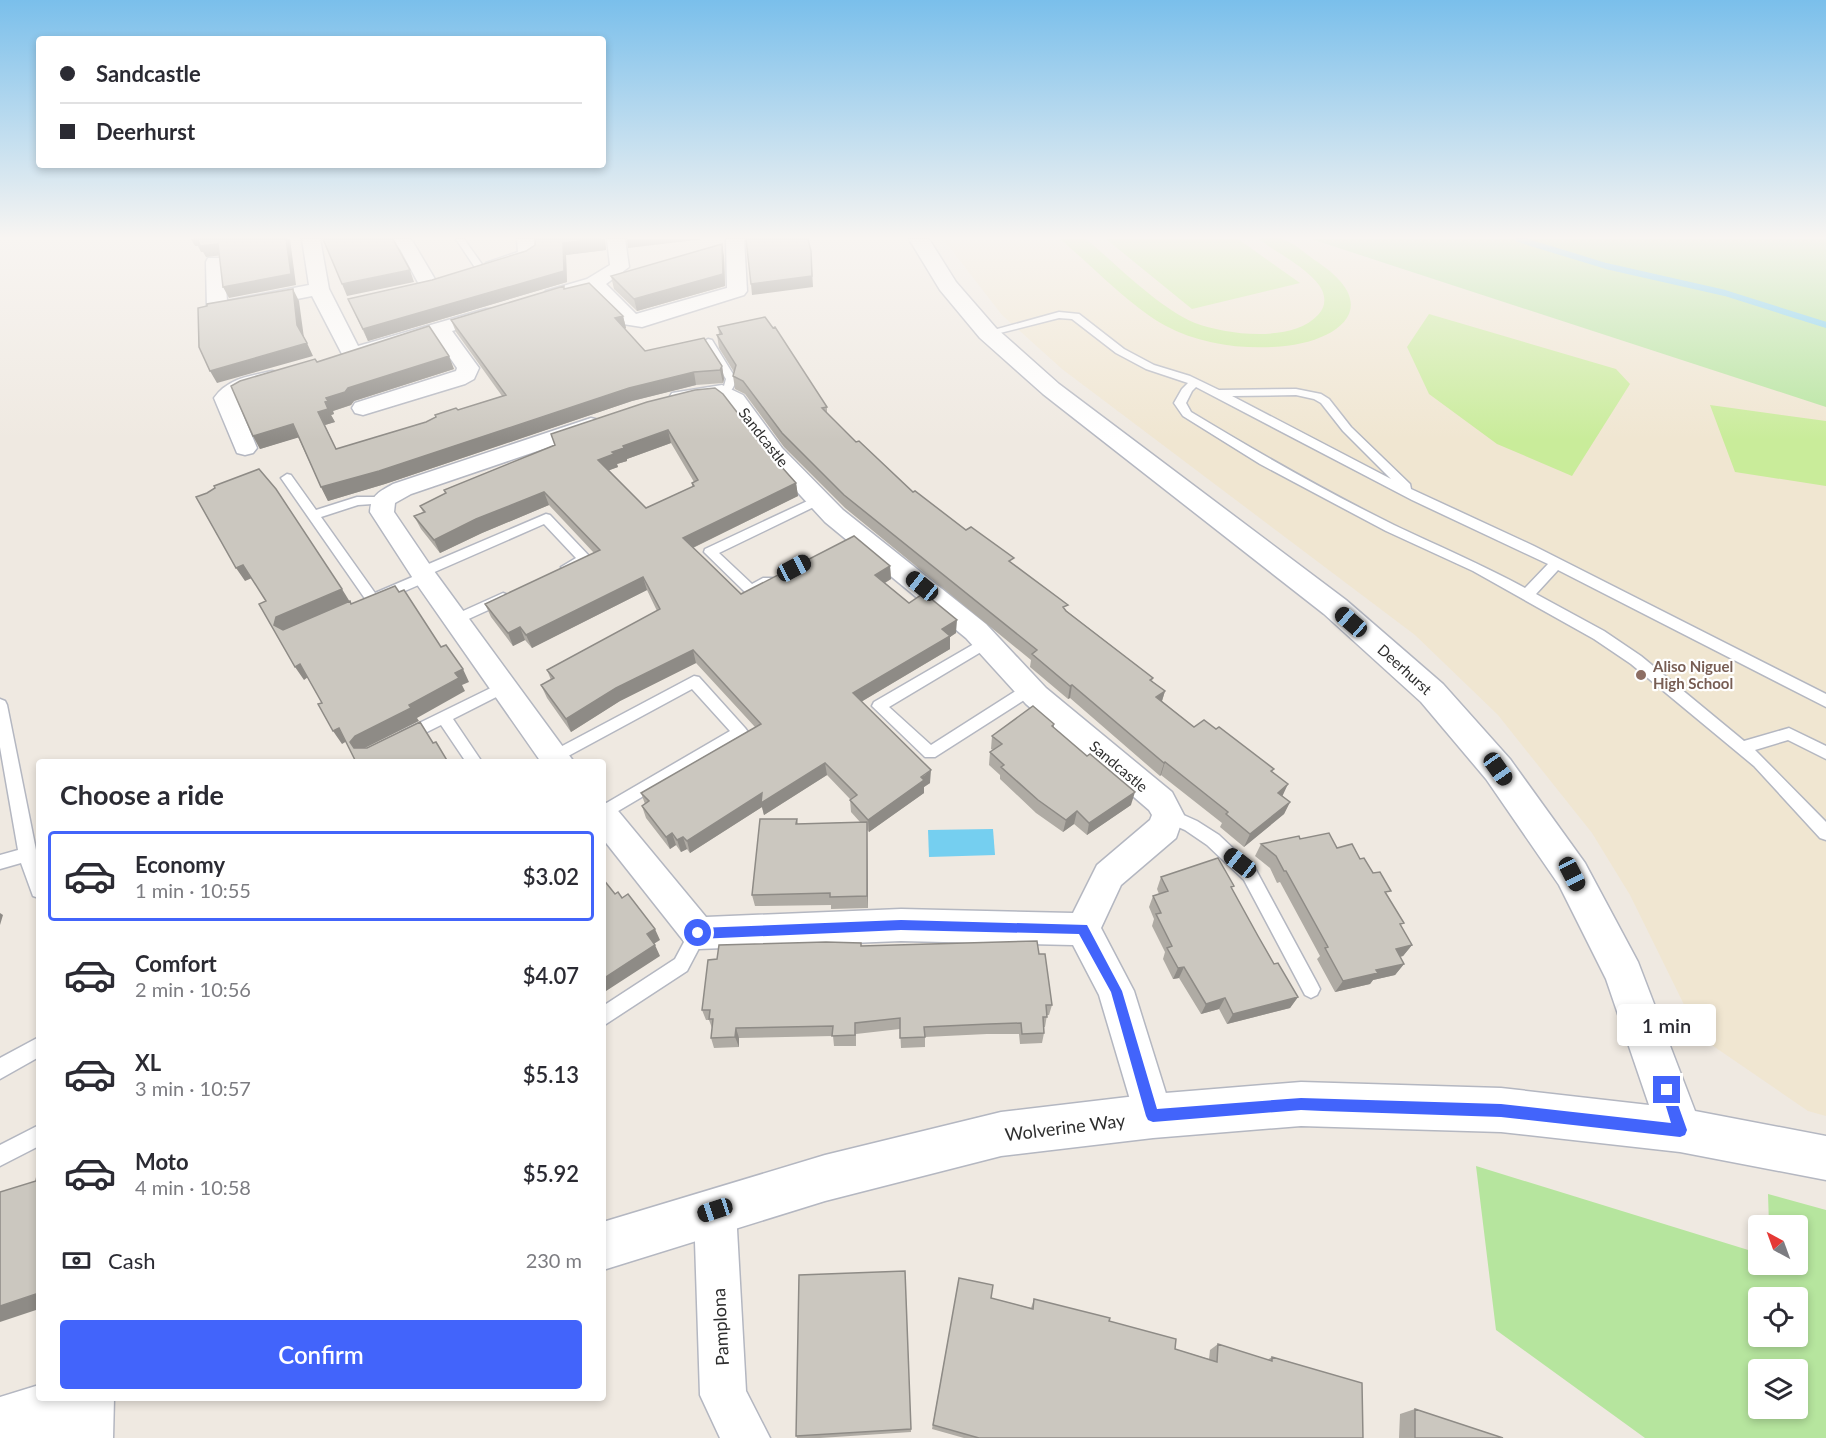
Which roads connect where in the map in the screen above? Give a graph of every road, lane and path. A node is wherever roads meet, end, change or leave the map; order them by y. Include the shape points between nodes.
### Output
1 (217, 306) edge
2 (232, 306) edge
3 (326, 306) edge
4 (340, 306) edge
5 (616, 306) edge
6 (690, 306) edge
7 (966, 306) edge
8 (327, 309) junction
9 (506, 309) edge
10 (440, 329) junction
11 (988, 333) junction
12 (708, 342) edge
13 (352, 354) junction
14 (329, 360) edge
15 (295, 370) edge
16 (1195, 383) junction
17 (723, 392) junction
18 (1215, 393) junction
19 (652, 405) edge
20 (363, 408) dead end
21 (608, 419) edge
22 (245, 448) dead end
23 (287, 478) dead end
24 (1416, 498) junction
25 (383, 500) junction
26 (818, 500) junction
27 (313, 515) junction
28 (1557, 563) junction
29 (783, 573) edge
30 (553, 574) edge
31 (423, 575) junction
32 (510, 594) edge
33 (1527, 595) junction
34 (457, 619) junction
35 (986, 642) junction
36 (505, 686) junction
37 (1030, 689) junction
38 (1826, 701) edge
39 (0, 705) edge
40 (444, 717) junction
41 (388, 746) edge
42 (1742, 747) junction
43 (1826, 753) edge
44 (472, 759) edge
45 (555, 759) edge
46 (558, 759) edge
47 (606, 812) edge
48 (1168, 815) junction
49 (606, 818) edge
50 (1826, 833) edge
51 (27, 854) junction
52 (0, 862) edge
53 (36, 882) edge
54 (1083, 929) junction
55 (698, 933) junction
56 (1311, 989) dead end
57 (606, 1015) edge
58 (36, 1048) edge
59 (0, 1069) edge
60 (1153, 1116) junction
61 (1680, 1130) junction
62 (36, 1137) edge
63 (0, 1156) edge
64 (1826, 1158) edge
65 (715, 1210) junction
66 (606, 1245) edge
67 (73, 1416) edge
68 (0, 1423) edge
69 (746, 1438) edge

1 - 2 street
3 - 8 street
4 - 8 street
5 - 6 street via 630,320 642,321
7 - 11 street, Deerhurst
8 - 13 street
9 - 10 street
10 - 13 street
10 - 20 street via 468,368 466,374
11 - 16 lane via 1059,315 1075,316 1120,351
11 - 61 street, Deerhurst via 1052,389 1335,607 1432,693 1454,718 1498,769 1572,874 1624,975
12 - 17 lane via 731,379
13 - 14 street
15 - 22 street via 228,392 225,398
16 - 18 lane
16 - 33 lane via 1181,397 1187,414 1264,461
17 - 19 street
17 - 26 street, Sandcastle via 735,400 774,453
18 - 24 lane
18 - 24 lane via 1296,392 1317,396
21 - 25 street via 402,489
23 - 27 lane
24 - 28 lane
25 - 27 lane via 357,501
25 - 31 street via 382,512
26 - 29 lane via 710,552 751,590
26 - 35 street, Sandcastle via 852,537
27 - 31 lane via 368,602
28 - 33 lane
28 - 38 lane
30 - 31 lane via 585,559 546,518
31 - 34 street
32 - 34 lane
33 - 42 lane via 1636,660
34 - 36 street
35 - 37 street, Sandcastle
35 - 37 lane via 879,706 930,753
36 - 40 lane
36 - 45 street
37 - 48 street, Sandcastle via 1161,801
39 - 51 lane
40 - 41 lane
40 - 44 lane
42 - 43 lane via 1789,734
42 - 50 lane
46 - 47 lane via 694,681 741,732
48 - 54 street via 1164,828 1109,875
48 - 56 lane via 1188,822 1251,875
49 - 55 street
51 - 52 lane
51 - 53 lane
54 - 55 street via 901,925
54 - 60 street via 1116,991
55 - 57 lane via 681,965
58 - 59 lane
60 - 61 street, Wolverine Way via 1312,1104 1501,1110
60 - 65 street, Wolverine Way via 1001,1134
61 - 64 street, Wolverine Way
62 - 63 lane
65 - 66 street, Wolverine Way
65 - 69 street, Pamplona via 723,1395
67 - 68 street

